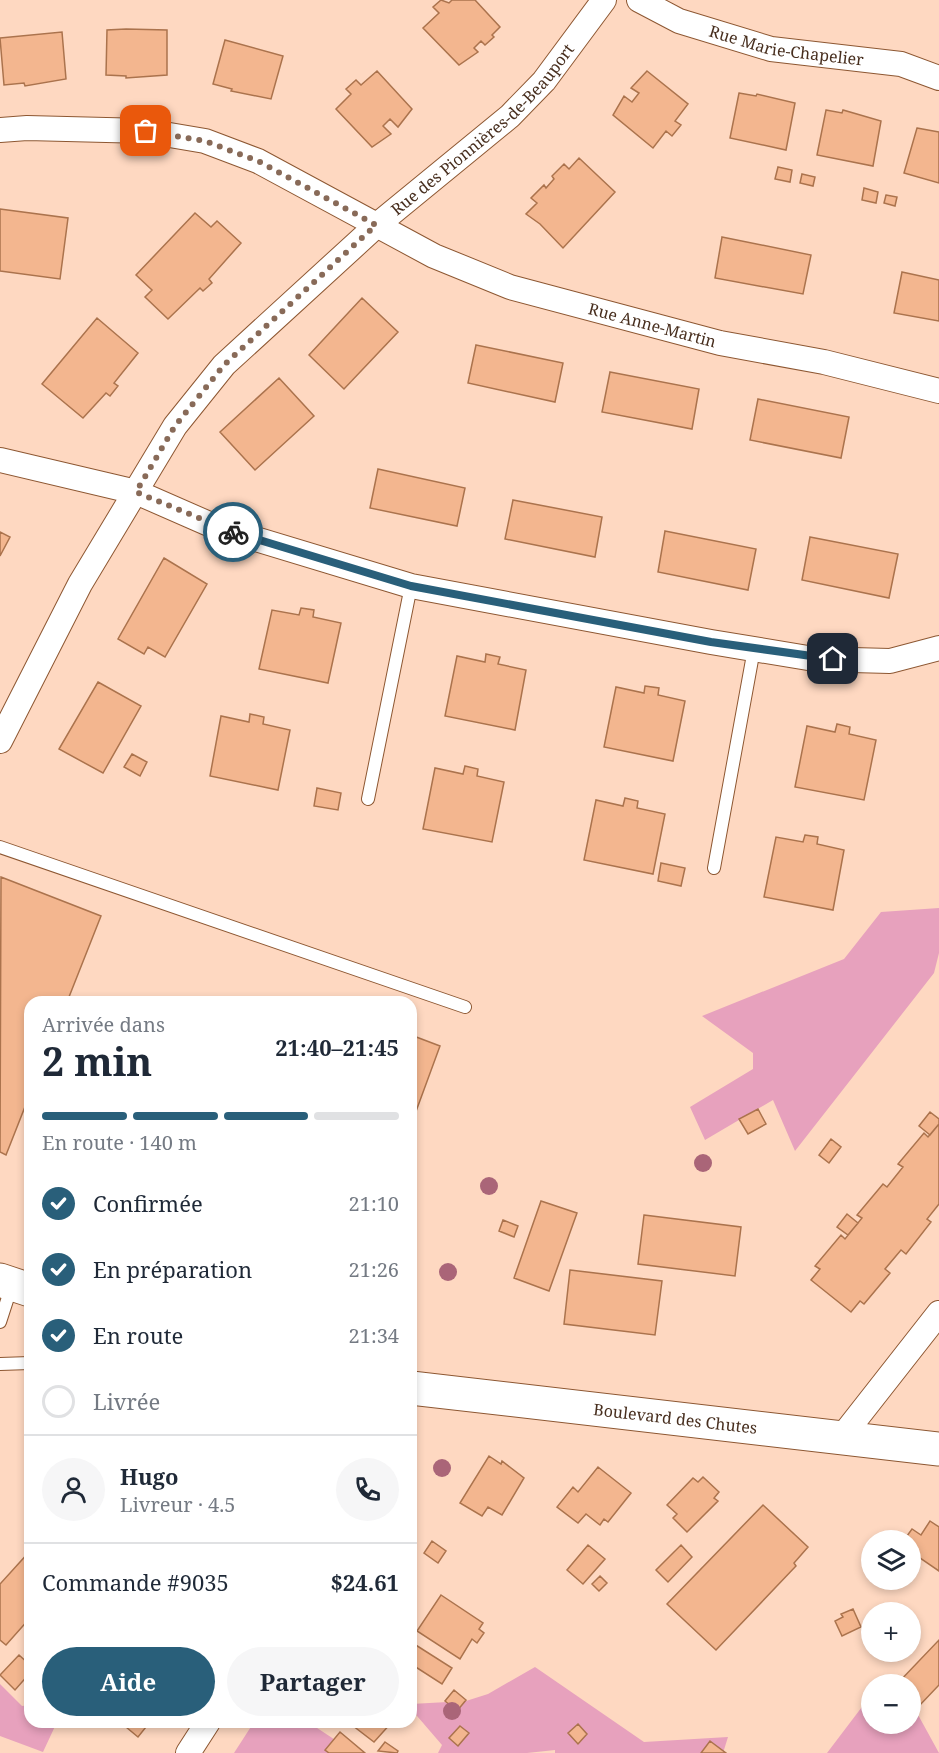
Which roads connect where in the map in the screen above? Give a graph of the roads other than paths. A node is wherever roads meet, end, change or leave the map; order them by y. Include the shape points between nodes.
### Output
1 (604, 0) edge
2 (639, 0) edge
3 (939, 78) edge
4 (0, 130) edge
5 (376, 225) junction
6 (939, 391) edge
7 (0, 460) edge
8 (136, 492) junction
9 (411, 586) junction
10 (939, 648) edge
11 (754, 649) junction
12 (1, 737) edge
13 (368, 799) dead end
14 (0, 847) edge
15 (714, 868) dead end
16 (465, 1007) dead end
17 (14, 1284) edge
18 (939, 1313) edge
19 (0, 1322) edge
20 (24, 1363) edge
21 (0, 1364) edge
22 (417, 1389) edge
23 (842, 1438) junction
24 (939, 1449) edge
25 (204, 1728) edge
26 (188, 1753) edge

1 - 5 street, Rue des Pionnières-de-Beauport via 544,81 510,116
2 - 3 street, Rue Marie-Chapelier via 679,21 771,49 901,64
4 - 5 street, Rue Anne-Martin via 146,131 205,141 258,161
5 - 6 street, Rue Anne-Martin via 434,255 510,286 720,343 825,362
5 - 8 street, Rue des Pionnières-de-Beauport via 224,365 175,426
7 - 8 street
8 - 9 street via 216,527
8 - 12 street, Rue des Pionnières-de-Beauport via 80,584
9 - 11 street
9 - 13 lane
10 - 11 street via 890,662 814,659
11 - 15 lane
14 - 16 lane
17 - 19 lane
18 - 23 street
20 - 21 lane
22 - 23 street, Boulevard des Chutes
23 - 24 street, Boulevard des Chutes
25 - 26 street

